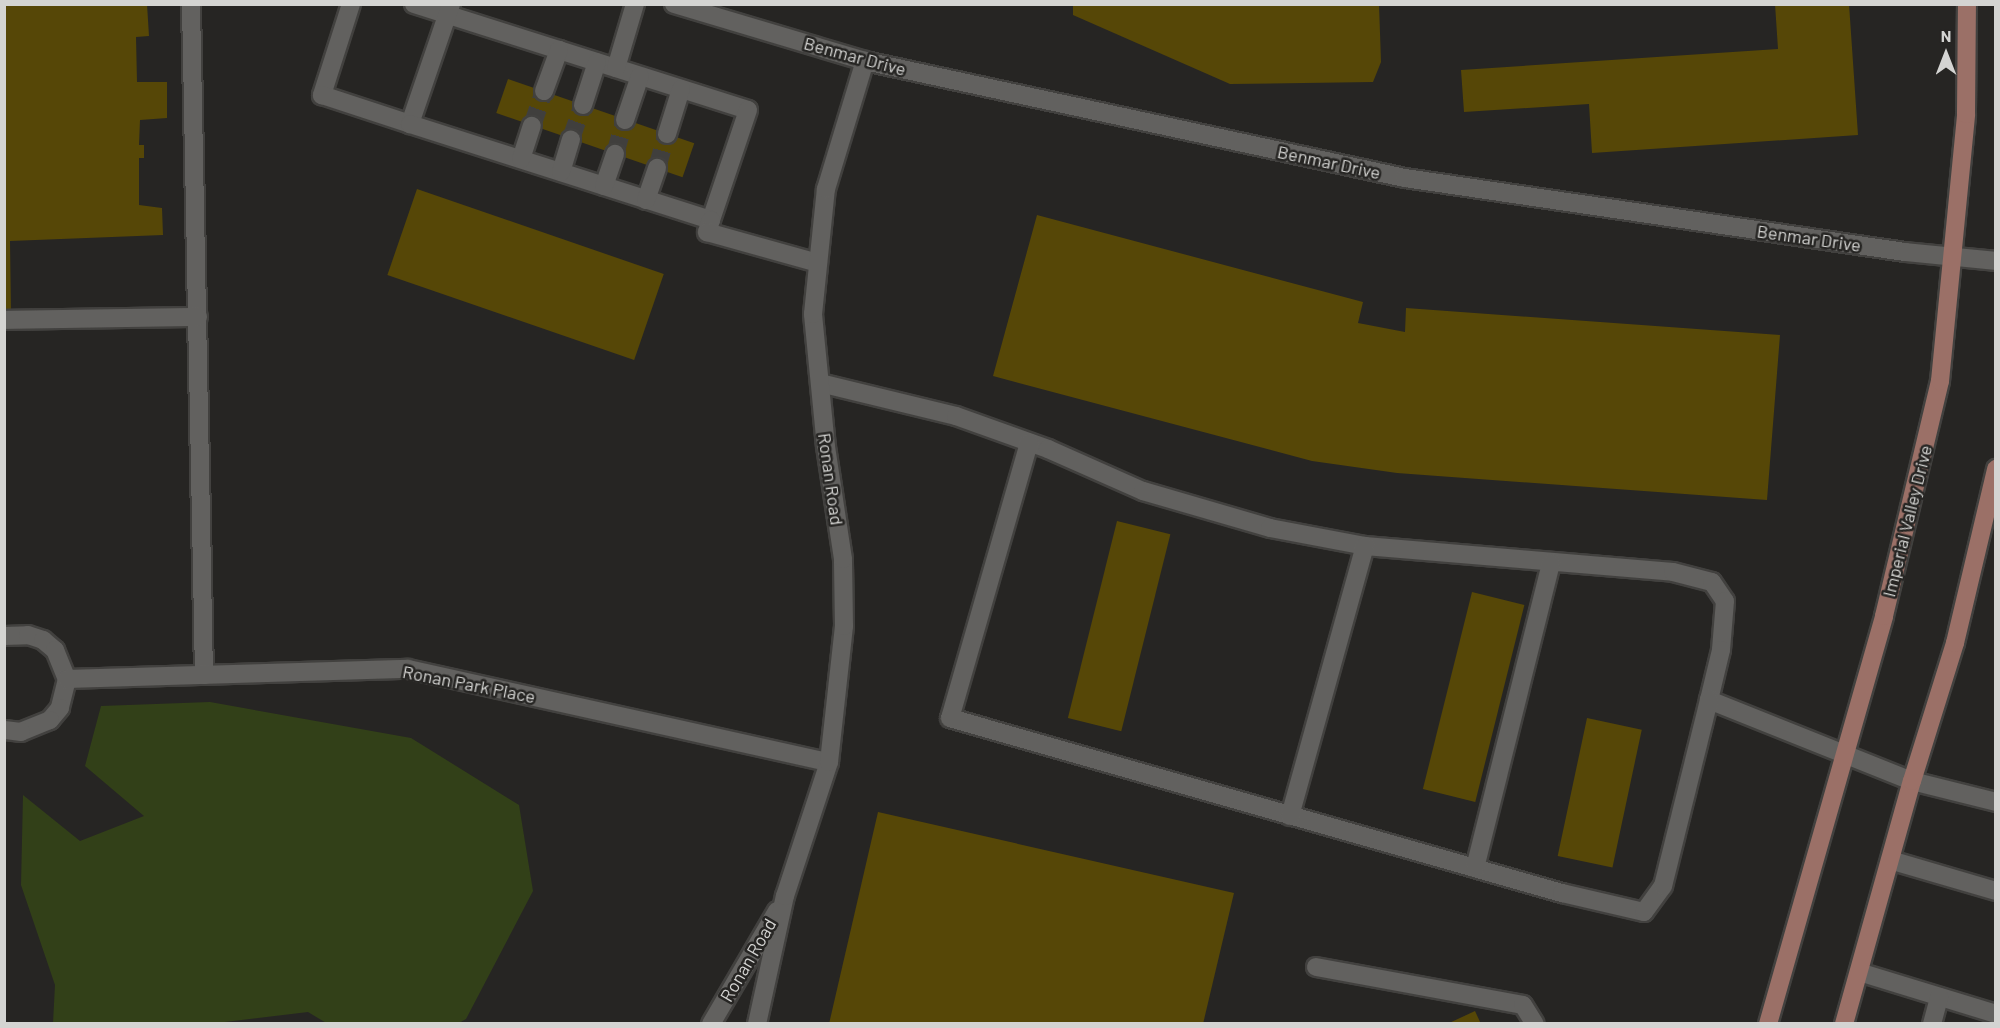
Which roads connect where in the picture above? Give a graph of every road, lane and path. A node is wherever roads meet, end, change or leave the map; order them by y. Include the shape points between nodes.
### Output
1 (191, 4) edge
2 (351, 4) edge
3 (414, 4) edge
4 (636, 4) edge
5 (674, 4) edge
6 (1967, 4) edge
7 (449, 10) edge
8 (559, 50) junction
9 (865, 61) junction
10 (597, 62) junction
11 (616, 68) junction
12 (640, 76) junction
13 (681, 89) junction
14 (544, 91) tunnel mouth
15 (583, 105) tunnel mouth
16 (626, 120) tunnel mouth
17 (410, 124) junction
18 (532, 126) tunnel mouth
19 (667, 134) tunnel mouth
20 (571, 139) tunnel mouth
21 (615, 154) tunnel mouth
22 (521, 159) junction
23 (657, 168) tunnel mouth
24 (561, 172) junction
25 (604, 186) junction
26 (646, 200) junction
27 (711, 220) junction
28 (1952, 257) junction
29 (1995, 261) edge
30 (818, 263) junction
31 (198, 317) junction
32 (4, 320) edge
33 (820, 383) junction
34 (1029, 442) junction
35 (1995, 470) edge
36 (1365, 546) junction
37 (1551, 563) junction
38 (4, 636) edge
39 (204, 675) junction
40 (67, 679) junction
41 (1708, 700) junction
42 (5, 731) edge
43 (1845, 754) junction
44 (829, 762) junction
45 (1912, 781) junction
46 (1995, 802) edge
47 (1290, 816) junction
48 (1890, 860) junction
49 (1475, 868) junction
50 (1995, 891) edge
51 (785, 896) junction
52 (1316, 967) dead end
53 (1859, 972) junction
54 (1939, 997) junction
55 (1995, 1014) edge
56 (711, 1023) edge
57 (757, 1023) edge
58 (1535, 1023) edge
59 (1768, 1023) edge
60 (1844, 1023) edge
61 (1932, 1023) edge

1 - 31 street
2 - 17 street via 322,95
3 - 7 street
4 - 11 street
5 - 9 street, Benmar Drive
6 - 28 main road, Imperial Valley Drive via 1966,114
7 - 8 street
7 - 17 street
8 - 10 street
8 - 14 street
9 - 28 street, Benmar Drive via 1405,178
9 - 30 street, Ronan Road via 826,189
10 - 11 street
10 - 15 street
11 - 12 street
12 - 13 street
12 - 16 street
13 - 19 street
13 - 27 street via 748,110
17 - 22 street
18 - 22 street
20 - 24 street
21 - 25 street
22 - 24 street
23 - 26 street
24 - 25 street
25 - 26 street
26 - 27 street
27 - 30 street via 707,232
28 - 29 street, Benmar Drive
28 - 43 main road, Imperial Valley Drive via 1940,381 1887,605
30 - 33 street, Ronan Road via 813,314
31 - 32 street
31 - 39 street
33 - 34 street via 949,414
33 - 44 street, Ronan Road via 843,559 844,626
34 - 36 street via 1143,491 1270,528
34 - 47 street via 950,718
35 - 45 main road via 1955,643
36 - 37 street
36 - 47 street
37 - 41 street via 1673,572 1712,582 1725,601 1721,650
37 - 49 street
38 - 40 street via 28,634 43,640 63,663
39 - 40 street, Ronan Park Place
39 - 44 street, Ronan Park Place via 408,669
40 - 42 street via 60,708 50,720 36,728
41 - 43 street
41 - 49 street via 1663,886 1644,912
43 - 45 street
43 - 59 main road, Imperial Valley Drive
44 - 51 street, Ronan Road
45 - 46 street
45 - 48 main road
47 - 49 street
48 - 50 street
48 - 53 main road
51 - 56 street, Ronan Road
51 - 57 street, Ronan Road
52 - 58 street via 1523,1005
53 - 54 street
53 - 60 main road
54 - 55 street
54 - 61 street

